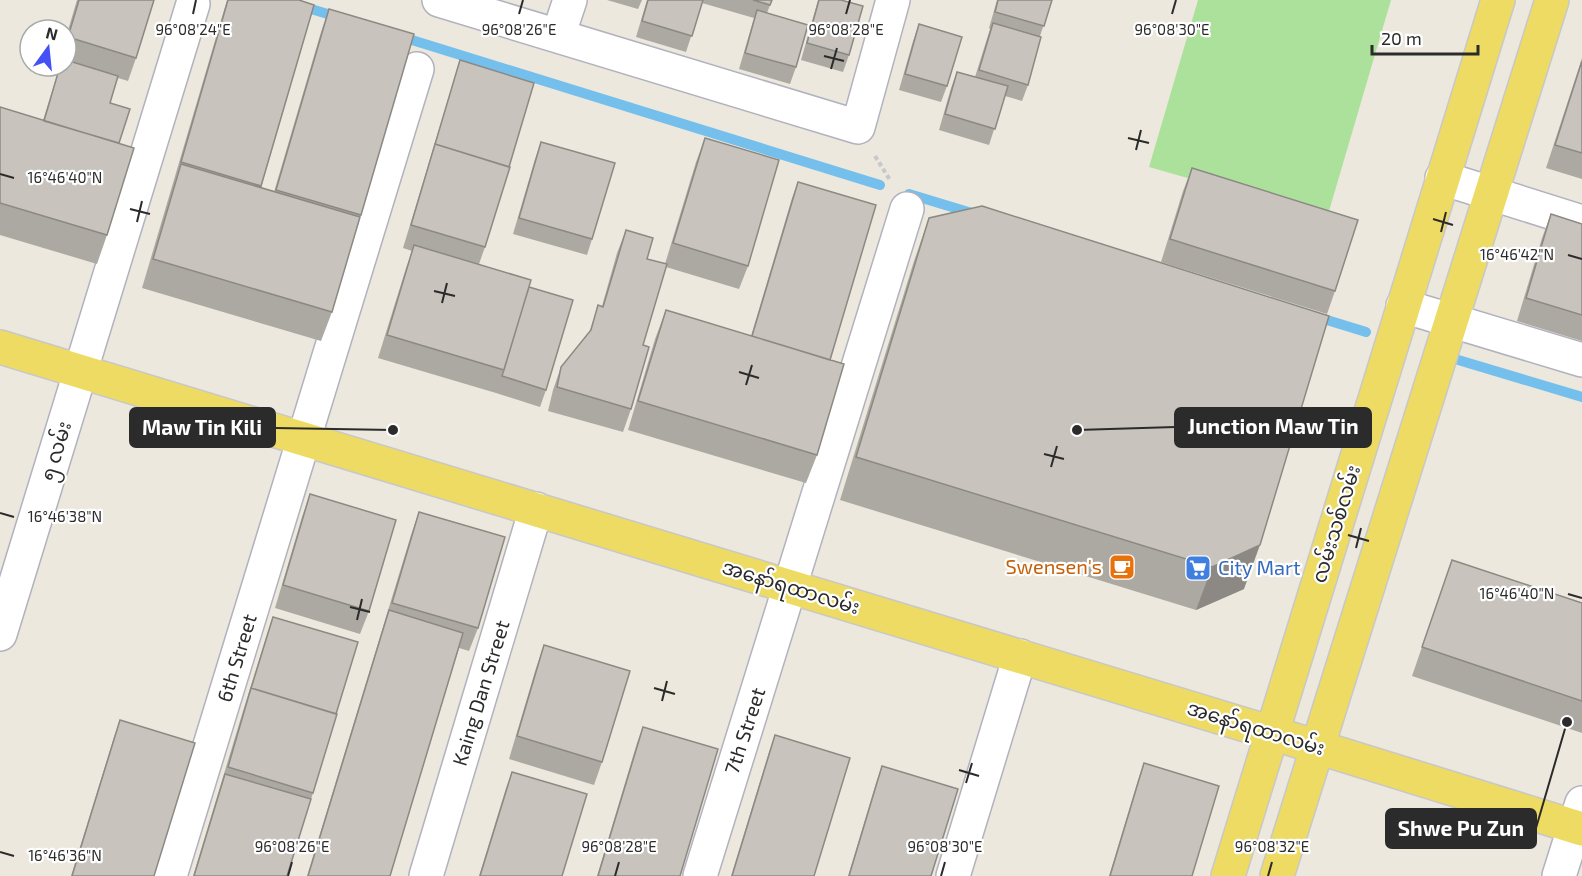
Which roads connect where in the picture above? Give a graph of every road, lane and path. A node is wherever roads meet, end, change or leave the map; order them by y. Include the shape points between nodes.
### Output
1 (439, 0) edge
2 (570, 0) edge
3 (893, 0) edge
4 (1498, 0) edge
5 (1552, 0) edge
6 (193, 4) dead end
7 (558, 36) junction
8 (417, 69) dead end
9 (858, 127) junction
10 (1442, 178) junction
11 (1491, 195) junction
12 (907, 209) joint
13 (1582, 222) edge
14 (1402, 306) junction
15 (1451, 321) junction
16 (0, 347) edge
17 (1582, 360) edge
18 (81, 371) junction
19 (304, 439) junction
20 (536, 509) junction
21 (791, 587) junction
22 (0, 634) edge
23 (1020, 656) junction
24 (1272, 733) junction
25 (1318, 747) junction
26 (1580, 820) edge
27 (170, 876) edge
28 (426, 876) edge
29 (700, 876) edge
30 (953, 876) edge
31 (1228, 876) edge
32 (1277, 876) edge
33 (1559, 876) edge

1 - 7 street
2 - 7 street
3 - 9 street
4 - 10 main road, လမ်းသစ်လမ်း
5 - 11 main road
6 - 18 street, ၅ လမ်း
7 - 9 street
8 - 19 street, 6th Street
9 - 12 path
10 - 11 street
10 - 14 main road, လမ်းသစ်လမ်း
11 - 13 street
11 - 15 main road
12 - 21 street, 7th Street
14 - 15 street
14 - 24 main road, လမ်းသစ်လမ်း
15 - 17 street
15 - 25 main road
16 - 18 main road, အနော်ရထာလမ်း
18 - 19 main road, အနော်ရထာလမ်း
18 - 22 street, ၅ လမ်း
19 - 20 main road, အနော်ရထာလမ်း
19 - 27 street, 6th Street
20 - 21 main road, အနော်ရထာလမ်း
20 - 28 street, Kaing Dan Street
21 - 23 main road, အနော်ရထာလမ်း
21 - 29 street, 7th Street
23 - 24 main road, အနော်ရထာလမ်း
23 - 30 street
24 - 25 main road, အနော်ရထာလမ်း
24 - 31 main road, လမ်းသစ်လမ်း
25 - 26 main road, အနော်ရထာလမ်း
25 - 32 main road
26 - 33 street

